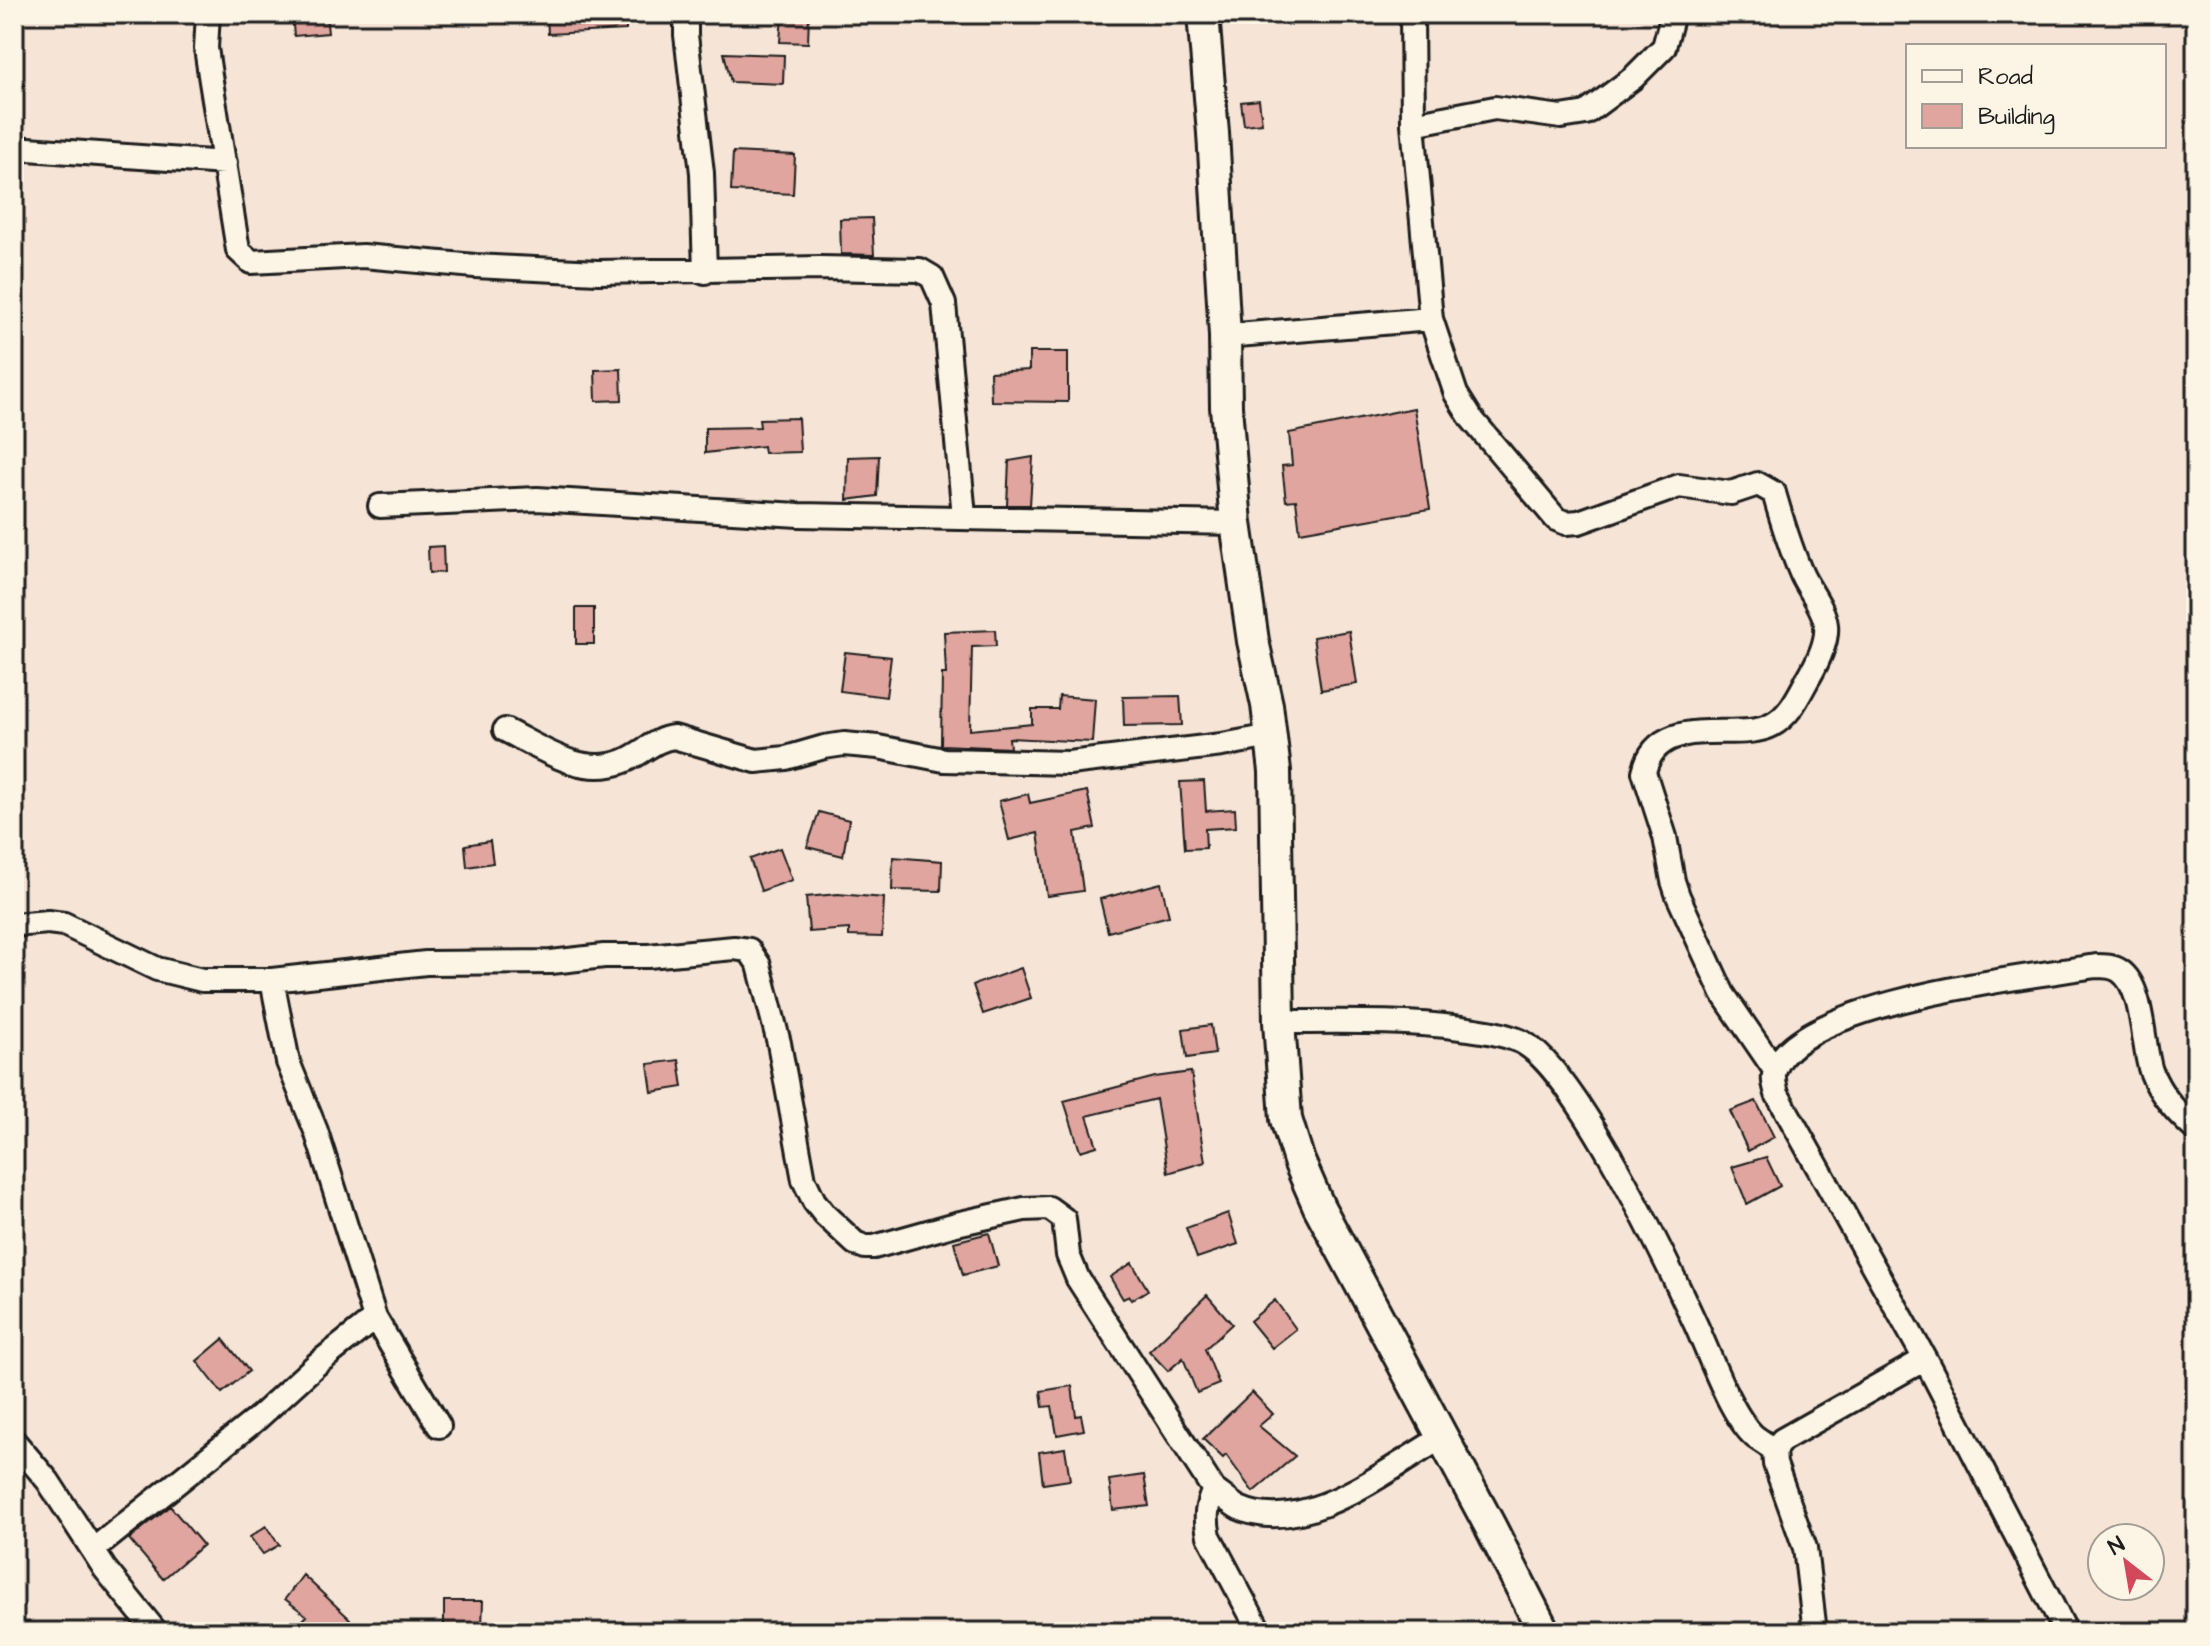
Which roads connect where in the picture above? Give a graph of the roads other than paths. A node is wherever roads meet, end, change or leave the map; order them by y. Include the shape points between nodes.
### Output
1 (208, 14) edge
2 (686, 14) edge
3 (1203, 14) edge
4 (1412, 14) edge
5 (1673, 14) edge
6 (1413, 124) junction
7 (14, 148) edge
8 (225, 163) junction
9 (705, 272) junction
10 (1431, 319) junction
11 (1225, 336) junction
12 (380, 506) dead end
13 (964, 516) junction
14 (1236, 523) junction
15 (505, 730) dead end
16 (1271, 736) junction
17 (14, 925) edge
18 (272, 980) junction
19 (1279, 1022) junction
20 (1775, 1070) junction
21 (2196, 1130) edge
22 (375, 1318) junction
23 (1925, 1359) junction
24 (439, 1426) dead end
25 (1443, 1437) junction
26 (14, 1441) edge
27 (1774, 1450) junction
28 (22, 1464) edge
29 (1214, 1490) junction
30 (93, 1550) junction
31 (156, 1632) edge
32 (1260, 1632) edge
33 (1544, 1632) edge
34 (1815, 1632) edge
35 (2066, 1632) edge

1 - 8 street via 206,48
2 - 9 street via 702,173
3 - 11 street
4 - 6 street
5 - 6 street via 1664,47 1586,113 1561,117 1495,108
6 - 10 street
7 - 8 street
8 - 9 street via 238,250 251,262 363,256 598,272
9 - 13 street via 920,270 932,277 944,304
10 - 11 street
10 - 20 street via 1456,394 1471,418 1556,519 1579,522 1679,486 1731,493 1758,484 1774,493 1788,543 1826,625 1816,664 1788,712 1769,727 1690,732 1657,748 1644,772 1678,896 1723,994
11 - 14 street
12 - 13 street via 537,499 799,515
13 - 14 street
14 - 16 street
15 - 16 street via 572,763 596,766 627,760 661,738 674,737 756,761 844,744 944,760 1069,763
16 - 19 street
17 - 18 street via 64,924 185,977
18 - 22 street via 288,1062 316,1131
18 - 29 street via 426,963 551,962 749,950 759,965 779,1043 804,1180 825,1215 865,1247 1024,1209 1058,1212 1078,1279
19 - 25 street via 1286,1119 1299,1161
19 - 27 street via 1423,1023 1496,1032 1523,1042 1543,1058 1616,1168 1733,1405 1754,1436
20 - 21 street via 1795,1045 1859,1013 1932,993 2110,966 2127,977 2136,997 2150,1069 2159,1087
20 - 23 street via 1777,1094
22 - 24 street
22 - 30 street
23 - 27 street via 1782,1440
23 - 35 street
25 - 29 street via 1351,1492 1302,1513 1260,1514
25 - 33 street
26 - 28 street
27 - 34 street via 1805,1548
28 - 30 street via 48,1481
29 - 32 street via 1206,1511 1209,1536
30 - 31 street

